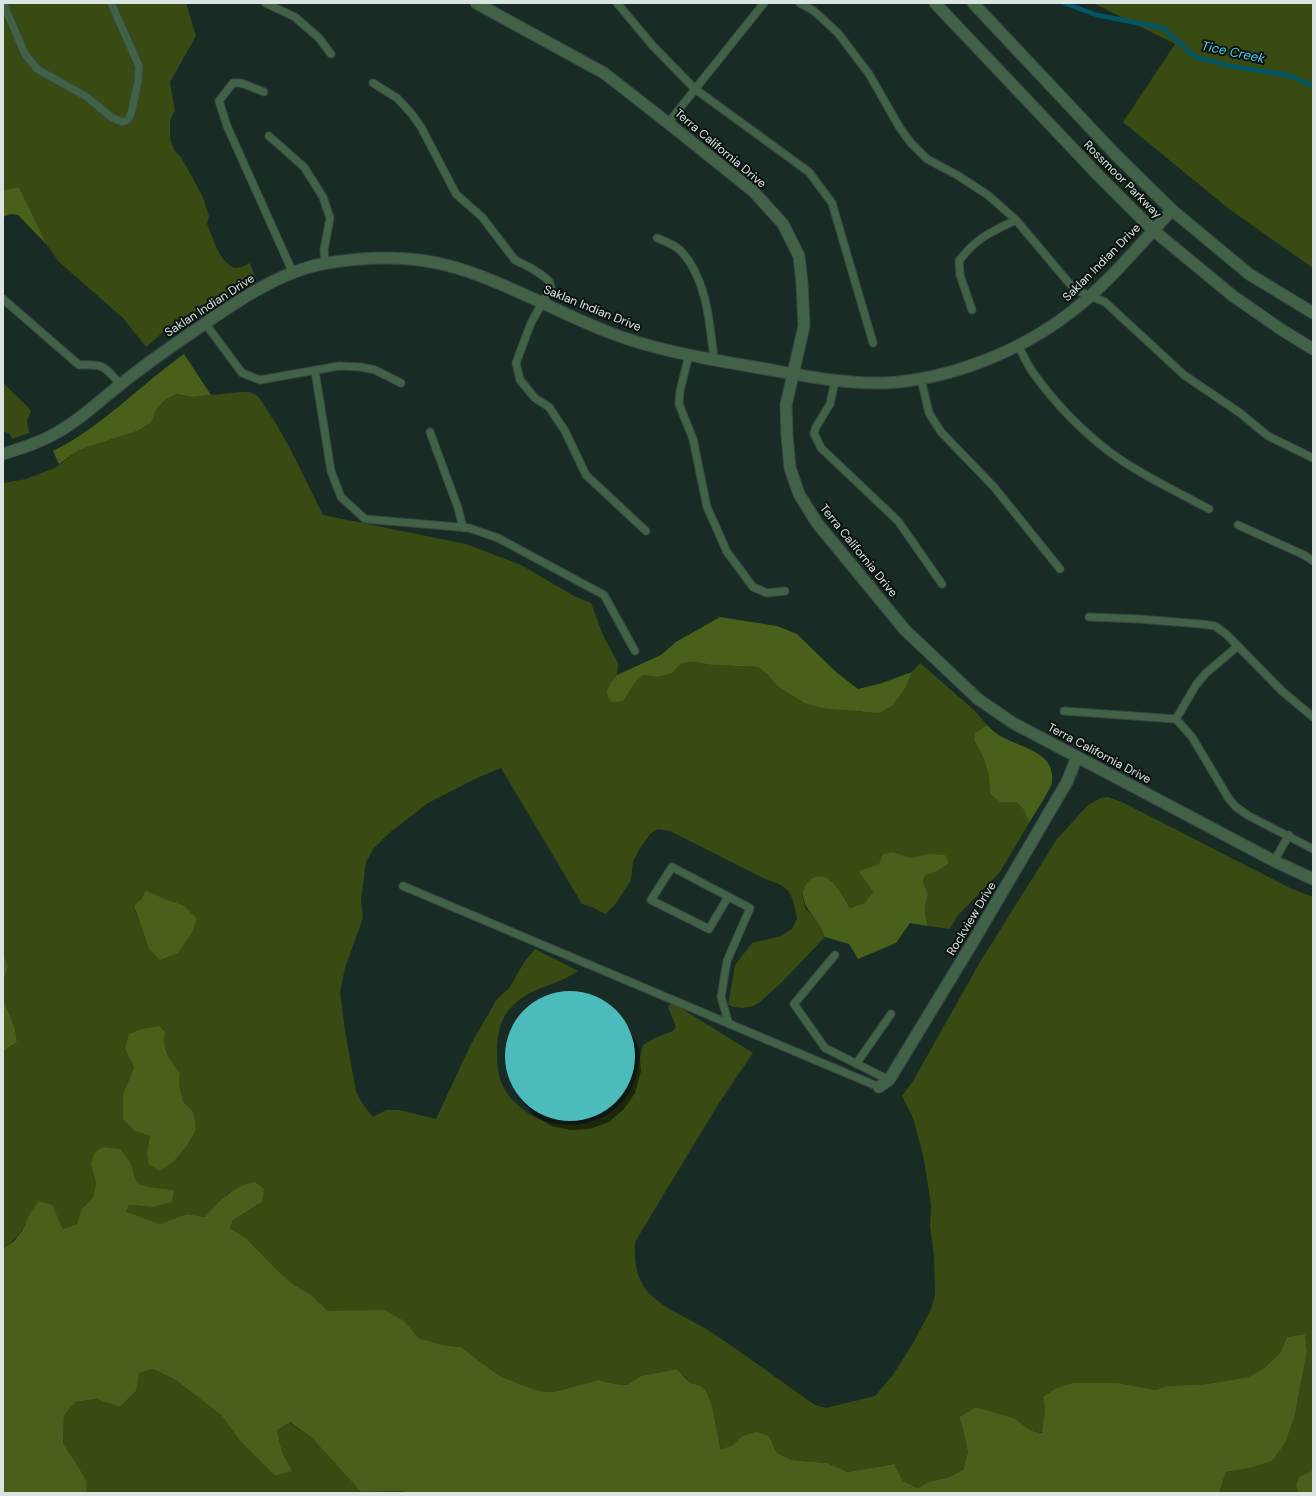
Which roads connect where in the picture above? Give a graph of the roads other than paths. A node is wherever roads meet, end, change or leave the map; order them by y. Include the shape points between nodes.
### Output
1 (3, 3) edge
2 (111, 3) edge
3 (266, 3) edge
4 (476, 3) edge
5 (617, 3) edge
6 (764, 3) edge
7 (800, 3) edge
8 (935, 3) edge
9 (973, 3) edge
10 (331, 54) dead end
11 (373, 83) dead end
12 (695, 89) junction
13 (264, 92) dead end
14 (668, 123) junction
15 (269, 136) dead end
16 (1172, 210) junction
17 (1016, 220) junction
18 (1153, 230) junction
19 (657, 238) dead end
20 (325, 263) junction
21 (293, 273) junction
22 (1090, 295) junction
23 (3, 299) edge
24 (541, 303) junction
25 (972, 310) dead end
26 (1313, 313) edge
27 (205, 323) junction
28 (873, 343) dead end
29 (1018, 345) junction
30 (1313, 349) edge
31 (689, 355) junction
32 (714, 360) junction
33 (315, 371) junction
34 (793, 374) junction
35 (921, 379) junction
36 (835, 381) junction
37 (401, 383) dead end
38 (120, 384) junction
39 (430, 432) dead end
40 (3, 454) edge
41 (1313, 458) edge
42 (1209, 509) dead end
43 (1238, 525) dead end
44 (463, 528) junction
45 (646, 531) dead end
46 (1313, 561) edge
47 (1060, 569) dead end
48 (942, 584) dead end
49 (785, 591) dead end
50 (1089, 617) dead end
51 (1238, 646) junction
52 (635, 651) dead end
53 (1064, 711) dead end
54 (1313, 717) edge
55 (1176, 719) junction
56 (1077, 757) junction
57 (1289, 835) junction
58 (1313, 849) edge
59 (1274, 861) junction
60 (1313, 879) edge
61 (403, 886) dead end
62 (728, 897) junction
63 (835, 955) dead end
64 (891, 1014) dead end
65 (729, 1024) junction
66 (856, 1064) junction
67 (889, 1080) junction
68 (879, 1087) joint

1 - 2 lane via 25,54 37,69 86,97 111,117 122,122 128,120 131,114 139,66
3 - 10 lane via 295,17 319,38
4 - 14 street, Terra California Drive via 604,74
5 - 12 lane via 653,46
6 - 12 lane
7 - 17 lane via 814,11 838,33 868,74 911,143 927,159 988,195
8 - 18 street, Rossmoor Parkway
9 - 16 street, Rossmoor Parkway via 1115,154
11 - 24 lane via 396,98 421,127 456,194 482,217 515,260 549,281 551,287
12 - 14 lane
12 - 28 lane via 809,172 832,203
13 - 21 lane via 241,83 233,83 219,101 227,126
14 - 34 street, Terra California Drive via 754,191 783,224 799,256 804,326
15 - 20 lane via 304,167 323,197 330,218 324,250
16 - 18 street, Saklan Indian Drive
16 - 26 street, Rossmoor Parkway via 1249,274
17 - 22 lane via 1074,289
17 - 25 lane via 985,235 969,247 959,261 960,275
18 - 22 street, Saklan Indian Drive
18 - 30 street, Rossmoor Parkway via 1233,296
19 - 32 lane via 681,251 694,272 709,314
20 - 21 street, Saklan Indian Drive
20 - 24 street, Saklan Indian Drive via 369,258 425,261 458,268
21 - 27 street, Saklan Indian Drive via 238,301
22 - 29 street, Saklan Indian Drive via 1037,336
22 - 41 lane via 1105,302 1184,375 1240,413 1268,436
23 - 38 lane via 79,365 107,368
24 - 31 street, Saklan Indian Drive via 609,333
24 - 45 lane via 516,363 520,380 535,398 549,407 565,432 586,475
27 - 33 lane via 242,373 260,380
27 - 38 street, Saklan Indian Drive
29 - 35 street, Saklan Indian Drive via 982,361
29 - 42 lane via 1048,392 1068,414 1111,452 1158,482
31 - 32 street, Saklan Indian Drive
31 - 49 lane via 679,404 693,439 707,507 726,552 753,588 767,593
32 - 34 street, Saklan Indian Drive
33 - 37 lane via 339,366 361,367 375,370
33 - 44 lane via 331,471 341,496 365,518
34 - 36 street, Saklan Indian Drive
34 - 56 street, Terra California Drive via 786,405 790,468 798,494 817,523 905,630 978,699 1013,723
35 - 36 street, Saklan Indian Drive via 884,383
35 - 47 lane via 929,414 941,432 994,487
36 - 48 lane via 830,404 814,434 821,448 898,521
38 - 40 street, Saklan Indian Drive via 77,420 55,434
39 - 44 lane
43 - 46 lane
44 - 52 lane via 498,538 604,595
50 - 51 lane via 1215,626
51 - 54 lane via 1282,691
51 - 55 lane via 1206,673
53 - 55 lane
55 - 57 lane via 1192,737 1236,807
56 - 59 street, Terra California Drive
56 - 67 street, Rockview Drive via 1056,802
57 - 58 lane
57 - 59 lane
59 - 60 street, Terra California Drive
61 - 65 lane
62 - 62 lane via 672,867 651,900 709,929
62 - 65 lane via 750,908 726,961 721,997
63 - 66 lane via 794,1004 825,1048
64 - 66 lane
65 - 68 lane
66 - 67 lane
67 - 68 street, Rockview Drive

